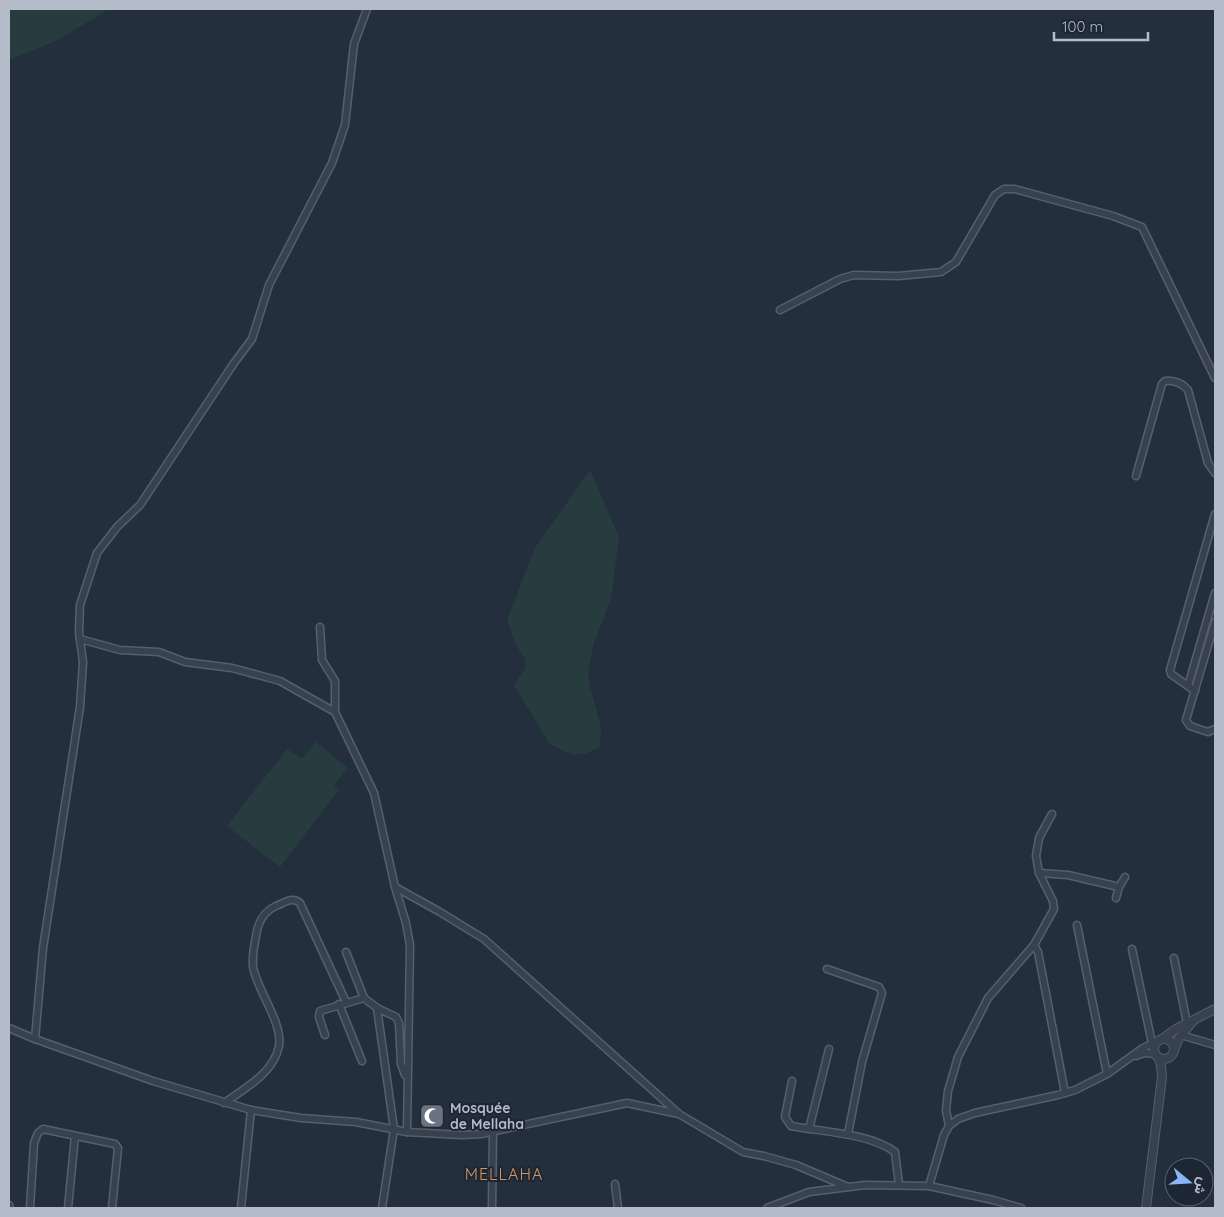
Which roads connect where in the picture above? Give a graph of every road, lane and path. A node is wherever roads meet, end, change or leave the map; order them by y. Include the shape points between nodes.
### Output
1 (367, 9) edge
2 (780, 310) dead end
3 (1215, 378) edge
4 (1215, 473) edge
5 (1136, 476) dead end
6 (1215, 514) edge
7 (1215, 593) edge
8 (1215, 622) edge
9 (320, 627) dead end
10 (80, 638) junction
11 (1188, 686) junction
12 (1195, 691) junction
13 (335, 712) junction
14 (1215, 729) edge
15 (1052, 814) dead end
16 (1039, 873) junction
17 (1125, 877) dead end
18 (395, 887) junction
19 (1119, 887) junction
20 (1116, 898) dead end
21 (1077, 925) dead end
22 (1034, 946) junction
23 (1132, 949) dead end
24 (346, 952) dead end
25 (1174, 958) dead end
26 (827, 969) dead end
27 (364, 998) junction
28 (343, 1003) junction
29 (378, 1008) junction
30 (1215, 1009) edge
31 (1190, 1022) junction
32 (9, 1028) edge
33 (325, 1035) dead end
34 (1181, 1035) junction
35 (35, 1040) junction
36 (1157, 1041) junction
37 (1215, 1045) edge
38 (1175, 1048) junction
39 (829, 1049) dead end
40 (1157, 1056) junction
41 (1132, 1057) junction
42 (1171, 1057) junction
43 (362, 1061) dead end
44 (1107, 1074) junction
45 (1162, 1077) junction
46 (407, 1078) junction
47 (792, 1081) dead end
48 (1065, 1093) junction
49 (224, 1103) junction
50 (251, 1110) junction
51 (679, 1114) junction
52 (949, 1126) junction
53 (809, 1129) junction
54 (394, 1130) junction
55 (493, 1131) junction
56 (407, 1132) junction
57 (848, 1134) junction
58 (75, 1136) junction
59 (615, 1184) dead end
60 (899, 1185) junction
61 (929, 1186) junction
62 (848, 1187) junction
63 (9, 1205) edge
64 (10, 1208) edge
65 (30, 1208) edge
66 (68, 1208) edge
67 (112, 1208) edge
68 (241, 1208) edge
69 (382, 1208) edge
70 (492, 1208) edge
71 (618, 1208) edge
72 (766, 1208) edge
73 (1021, 1208) edge
74 (1146, 1208) edge

1 - 10 street via 354,44 345,125 332,163 269,285 252,340 140,505 117,527 97,554 80,605
2 - 3 street via 854,275 898,276 941,272 956,262 995,195 1004,189 1015,189 1142,227
4 - 5 street via 1208,463 1188,390 1183,384 1165,380
6 - 11 street via 1170,670
7 - 11 street
8 - 12 street
9 - 13 street via 322,660 335,681
10 - 13 street via 120,650 159,652 185,662 232,668 280,681
10 - 35 street via 83,662 80,707 43,948
11 - 12 street
12 - 14 street via 1186,720 1188,724 1208,732
13 - 18 street via 374,793
15 - 16 street via 1039,838 1036,856
16 - 19 street via 1068,875
16 - 22 street via 1054,909
17 - 19 street
18 - 46 street via 410,945
18 - 51 street via 484,939
19 - 20 street
21 - 44 street
22 - 48 street via 1038,952
22 - 52 street via 988,998 958,1057 948,1091 946,1110
23 - 36 street
24 - 27 street
25 - 31 street
26 - 57 street via 879,987 882,993 862,1062
27 - 28 street
27 - 29 street
28 - 33 street via 320,1011 318,1017
28 - 43 street
28 - 49 street via 300,903 291,900 268,910 257,928 253,960 257,979 276,1022 279,1045 265,1071
29 - 46 street via 396,1017 399,1023 401,1064
29 - 54 street
30 - 31 street
31 - 34 street
31 - 36 street
32 - 35 street
34 - 37 street
34 - 38 street
35 - 49 street
36 - 38 street via 1172,1041
36 - 40 street via 1154,1048
36 - 41 street
38 - 42 street
39 - 53 street
40 - 41 street via 1144,1053
40 - 42 street via 1164,1060
40 - 45 street
41 - 44 street
42 - 45 street
44 - 48 street
45 - 74 street
46 - 56 street
47 - 53 street via 785,1117 791,1126
48 - 52 street via 975,1113
49 - 50 street
50 - 54 street via 356,1122
50 - 68 street
51 - 55 street via 628,1102
51 - 62 street via 744,1152 796,1165
52 - 61 street
53 - 57 street
54 - 56 street
54 - 69 street
55 - 56 street via 462,1135
55 - 70 street
57 - 60 street via 888,1146 895,1152
58 - 65 street via 43,1129 38,1133 34,1143
58 - 66 street
58 - 67 street via 115,1144 118,1148
59 - 71 street
60 - 61 street
60 - 62 street
61 - 73 street
62 - 72 street via 810,1192
63 - 64 street

